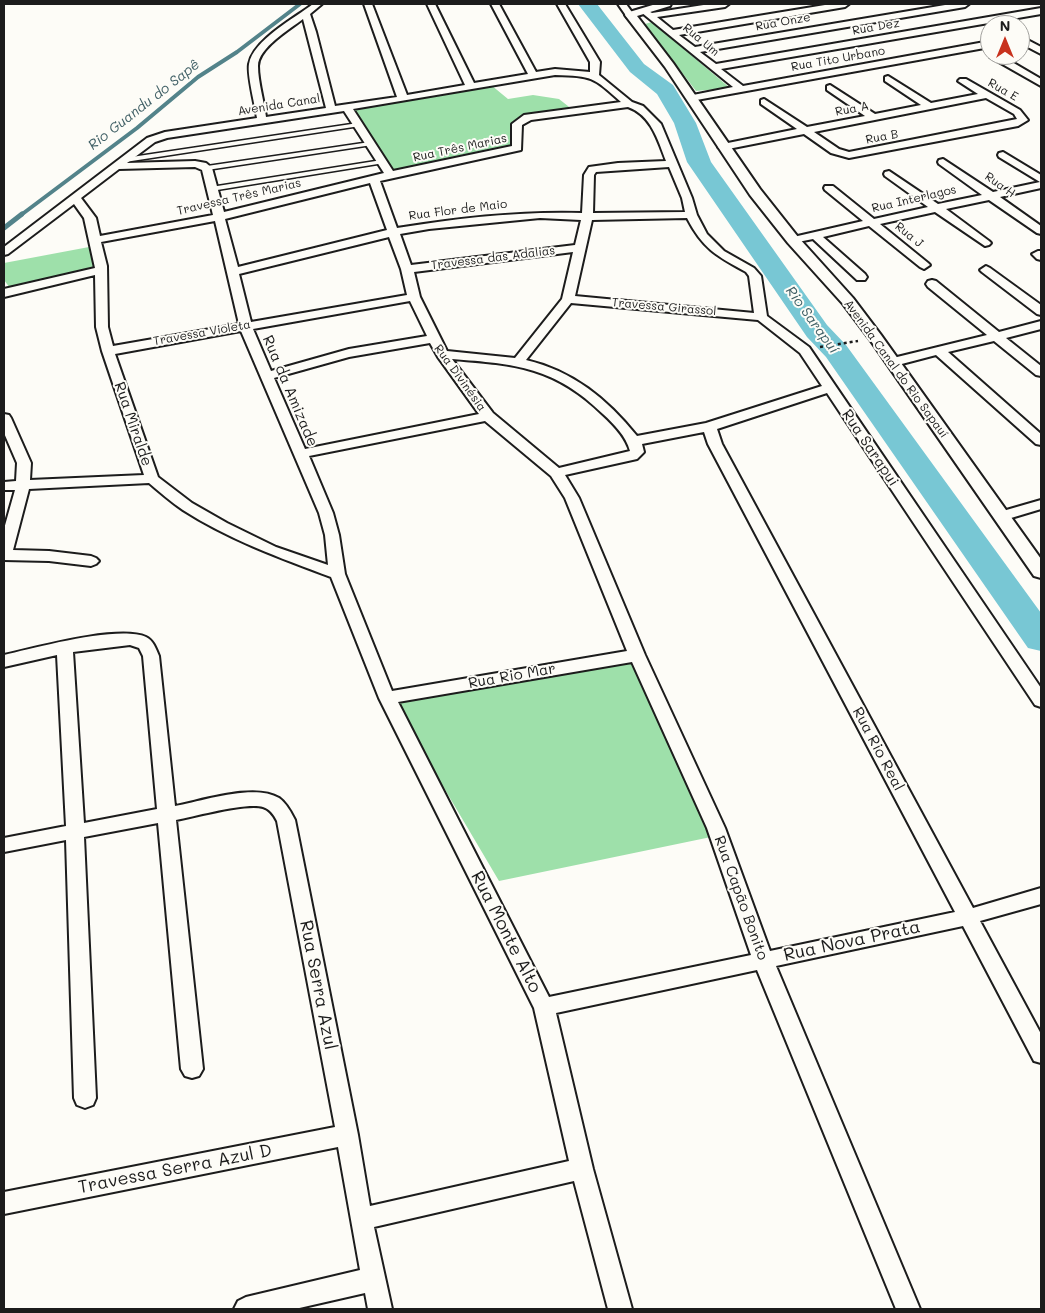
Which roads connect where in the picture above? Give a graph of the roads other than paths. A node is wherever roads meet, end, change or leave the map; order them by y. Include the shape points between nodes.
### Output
1 (318, 4) edge
2 (368, 4) edge
3 (431, 4) edge
4 (495, 4) edge
5 (561, 4) edge
6 (622, 4) edge
7 (666, 4) edge
8 (726, 4) edge
9 (845, 4) edge
10 (906, 4) edge
11 (965, 4) edge
12 (1041, 11) edge
13 (919, 12) junction
14 (648, 14) junction
15 (306, 15) junction
16 (630, 15) junction
17 (947, 28) junction
18 (673, 32) junction
19 (1034, 36) dead end
20 (1030, 37) edge
21 (1030, 44) edge
22 (978, 46) joint
23 (694, 50) junction
24 (1041, 51) edge
25 (1010, 65) edge
26 (714, 67) junction
27 (533, 75) junction
28 (594, 75) junction
29 (888, 79) dead end
30 (963, 81) dead end
31 (1041, 83) edge
32 (471, 87) junction
33 (830, 88) dead end
34 (741, 89) junction
35 (986, 95) junction
36 (691, 98) junction
37 (403, 99) junction
38 (764, 102) dead end
39 (629, 104) junction
40 (929, 106) junction
41 (347, 107) junction
42 (331, 110) junction
43 (873, 118) junction
44 (262, 120) junction
45 (1018, 123) joint
46 (358, 125) junction
47 (805, 131) junction
48 (370, 144) junction
49 (723, 148) junction
50 (1003, 154) dead end
51 (382, 162) junction
52 (943, 162) dead end
53 (121, 163) junction
54 (672, 164) junction
55 (207, 168) junction
56 (889, 174) dead end
57 (390, 175) junction
58 (1041, 179) edge
59 (374, 180) junction
60 (1041, 185) edge
61 (829, 188) dead end
62 (211, 189) junction
63 (991, 196) junction
64 (74, 198) junction
65 (936, 208) junction
66 (691, 215) junction
67 (587, 216) junction
68 (218, 217) junction
69 (872, 222) junction
70 (1041, 231) edge
71 (394, 232) junction
72 (815, 235) junction
73 (94, 240) junction
74 (793, 240) junction
75 (985, 243) dead end
76 (579, 248) junction
77 (4, 252) edge
78 (924, 265) dead end
79 (407, 269) junction
80 (101, 270) junction
81 (986, 270) dead end
82 (233, 272) junction
83 (861, 277) dead end
84 (932, 284) dead end
85 (4, 293) edge
86 (414, 297) junction
87 (568, 299) junction
88 (1041, 311) edge
89 (761, 317) junction
90 (244, 325) junction
91 (1041, 325) edge
92 (997, 336) junction
93 (433, 339) junction
94 (108, 351) junction
95 (939, 351) junction
96 (442, 354) junction
97 (518, 362) junction
98 (894, 362) junction
99 (1041, 372) edge
100 (267, 376) junction
101 (829, 388) junction
102 (488, 416) junction
103 (4, 418) edge
104 (709, 427) junction
105 (634, 441) junction
106 (1041, 441) edge
107 (300, 454) junction
108 (556, 473) junction
109 (152, 480) junction
110 (4, 486) edge
111 (23, 486) junction
112 (568, 490) joint
113 (1041, 504) edge
114 (1001, 516) junction
115 (4, 555) edge
116 (91, 561) dead end
117 (1041, 572) edge
118 (338, 574) junction
119 (65, 648) junction
120 (637, 655) junction
121 (4, 661) edge
122 (387, 698) junction
123 (1041, 700) edge
124 (167, 814) junction
125 (75, 830) junction
126 (4, 845) edge
127 (1041, 896) edge
128 (968, 917) junction
129 (763, 960) junction
130 (544, 1007) junction
131 (1041, 1054) edge
132 (192, 1069) dead end
133 (85, 1098) dead end
134 (347, 1135) junction
135 (582, 1169) junction
136 (4, 1203) edge
137 (360, 1219) junction
138 (373, 1279) junction
139 (246, 1309) edge
140 (380, 1309) edge
141 (620, 1309) edge
142 (908, 1309) edge

1 - 15 street
2 - 37 street
3 - 32 street
4 - 27 street
5 - 28 street via 595,62
6 - 16 street
7 - 14 street
8 - 14 street
9 - 18 street
10 - 13 street
11 - 13 street, Rua Onze
12 - 17 street, Rua Dez
13 - 17 street
13 - 23 street, Rua Onze
14 - 16 street
14 - 18 street, Rua Um
15 - 42 street
15 - 44 street via 261,47 254,58 252,65
16 - 36 street, Avenida Canal do Rio Sapauí
17 - 22 street
17 - 26 street, Rua Dez
18 - 23 street, Rua Um
19 - 20 street
21 - 24 street
22 - 34 street, Rua Tito Urbano
23 - 26 street, Rua Um
25 - 31 street
26 - 34 street, Rua Um
27 - 28 street, Avenida Canal via 565,71
27 - 32 street, Avenida Canal
28 - 39 street
29 - 40 street
30 - 35 street, Rua E
32 - 37 street, Avenida Canal
33 - 43 street
34 - 36 street, Rua Tito Urbano
35 - 40 street, Rua A
35 - 45 street, Rua E via 1017,112 1023,119
36 - 49 street, Avenida Canal do Rio Sapauí
37 - 41 street, Avenida Canal
38 - 47 street, Rua B
39 - 54 street via 640,108 657,126
39 - 57 street, Rua Três Marias via 528,117 517,124 518,144 513,150
40 - 43 street, Rua A
41 - 42 street, Avenida Canal
41 - 46 street
42 - 44 street, Avenida Canal
43 - 47 street, Rua A
44 - 53 street, Avenida Canal via 165,135 151,140
45 - 47 street, Rua B via 849,155 835,151
46 - 48 street
46 - 53 lane
47 - 49 street, Rua A
48 - 51 street
48 - 55 lane
49 - 74 street, Avenida Canal do Rio Sapauí
50 - 58 street
51 - 57 street
51 - 62 lane
52 - 63 street, Rua H
53 - 55 street via 195,164
53 - 64 street, Avenida Canal
54 - 66 street
54 - 67 street via 593,169 589,175
55 - 62 street, Rua da Amizade
56 - 65 street
57 - 59 street, Travessa Três Marias
59 - 68 street, Travessa Três Marias
59 - 71 street, Rua Divinésia
60 - 63 street, Rua Interlagos
61 - 69 street, Rua J
62 - 68 street, Rua da Amizade
63 - 65 street, Rua Interlagos
63 - 70 street, Rua H
64 - 73 street, Rua Miralde via 90,218
64 - 77 street, Avenida Canal
65 - 69 street, Rua Interlagos
65 - 75 street
66 - 67 street, Rua Flor de Maio
66 - 89 street via 702,236 720,253 755,276
67 - 71 street, Rua Flor de Maio via 492,218
67 - 76 street
68 - 73 street, Travessa Três Marias
68 - 82 street, Rua da Amizade
69 - 72 street, Rua Interlagos
69 - 78 street, Rua J
71 - 79 street, Rua Divinésia
71 - 82 street, Rua Flor de Maio
72 - 74 street, Rua Interlagos
72 - 83 street
73 - 80 street, Rua Miralde
74 - 98 street, Avenida Canal do Rio Sapauí via 848,301
76 - 79 street, Travessa das Adalias
76 - 87 street
79 - 86 street, Rua Divinésia
80 - 85 street
80 - 94 street, Rua Miralde via 102,327
81 - 88 street
82 - 90 street, Rua da Amizade
84 - 92 street
86 - 90 street, Travessa Violeta
86 - 93 street, Rua Divinésia
87 - 89 street, Travessa Girassol
87 - 97 street
89 - 101 street, Rua Sarapui via 805,350
90 - 94 street, Travessa Violeta
90 - 100 street, Rua da Amizade
91 - 92 street
92 - 95 street
92 - 99 street
93 - 96 street, Rua Divinésia
93 - 100 street via 336,354
94 - 109 street, Rua Miralde
95 - 98 street
95 - 106 street
96 - 97 street
96 - 102 street, Rua Divinésia
97 - 105 street via 559,374 578,384
98 - 114 street, Avenida Canal do Rio Sapauí
100 - 107 street, Rua da Amizade
101 - 104 street
101 - 123 street, Rua Sarapui
102 - 107 street
102 - 108 street, Rua Divinésia
103 - 111 street via 24,463
104 - 105 street
104 - 128 street, Rua Rio Real via 715,444
105 - 108 street via 637,452 632,456
107 - 118 street, Rua da Amizade via 326,513
108 - 112 street, Rua Divinésia
109 - 111 street
109 - 118 street, Rua Miralde via 186,506 222,526 271,550
110 - 111 street
111 - 115 street
112 - 120 street, Rua Capão Bonito
113 - 114 street
114 - 117 street, Avenida Canal do Rio Sapauí
115 - 116 street
118 - 122 street, Rua Monte Alto via 360,637
119 - 121 street
119 - 124 street via 134,639 147,646 151,656
119 - 125 street
120 - 122 street, Rua Rio Mar
120 - 129 street, Rua Capão Bonito via 716,828
122 - 130 street, Rua Monte Alto
124 - 125 street, Rua Serra Azul
124 - 132 street
124 - 134 street, Rua Serra Azul via 265,799 277,804 286,820
125 - 126 street, Rua Serra Azul
125 - 133 street
127 - 128 street, Rua Nova Prata
128 - 129 street, Rua Nova Prata
128 - 131 street, Rua Rio Real
129 - 130 street, Rua Nova Prata
129 - 142 street, Rua Capão Bonito
130 - 135 street, Rua Monte Alto
134 - 136 street, Travessa Serra Azul D
134 - 137 street, Rua Serra Azul
135 - 137 street
135 - 141 street, Rua Monte Alto
137 - 138 street, Rua Serra Azul
138 - 139 street
138 - 140 street, Rua Serra Azul

